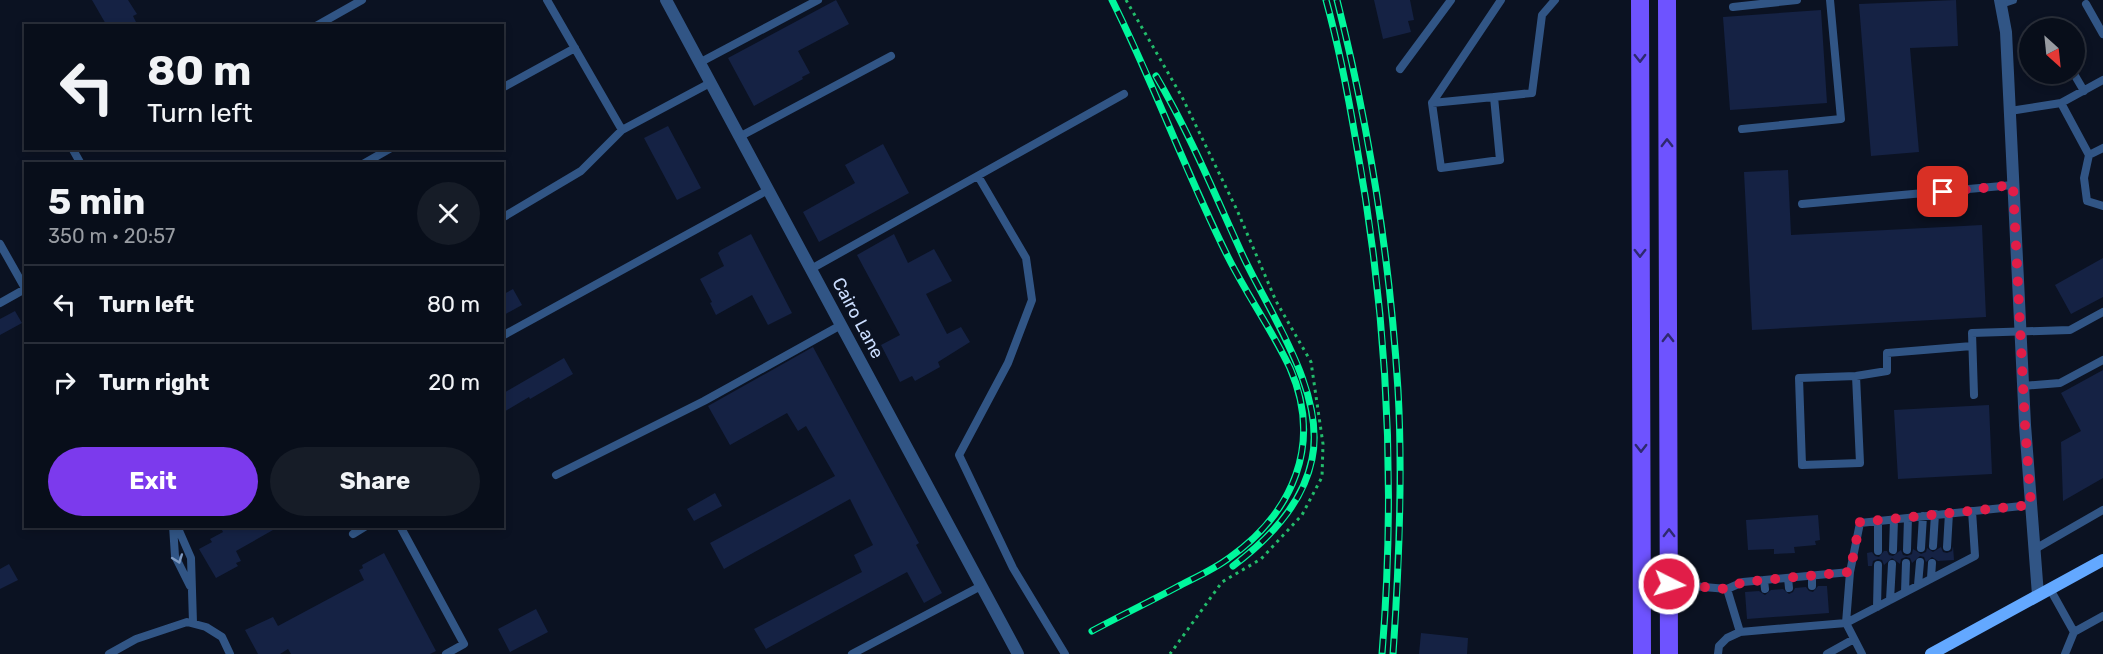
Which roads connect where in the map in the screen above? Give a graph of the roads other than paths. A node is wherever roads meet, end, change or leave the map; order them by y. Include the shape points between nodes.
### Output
1 (362, 0) edge
2 (548, 0) edge
3 (666, 0) edge
4 (819, 0) edge
5 (1451, 0) edge
6 (1501, 0) edge
7 (1555, 0) edge
8 (1640, 0) edge
9 (1667, 0) edge
10 (1797, 0) edge
11 (1830, 0) edge
12 (2005, 1) edge
13 (2086, 4) dead end
14 (1732, 7) dead end
15 (320, 24) edge
16 (2103, 34) edge
17 (575, 48) junction
18 (891, 56) dead end
19 (699, 63) junction
20 (1400, 69) dead end
21 (2103, 80) edge
22 (710, 82) junction
23 (2080, 84) edge
24 (504, 87) edge
25 (2084, 91) junction
26 (1124, 94) dead end
27 (1494, 98) junction
28 (2061, 103) junction
29 (1432, 104) junction
30 (2010, 111) junction
31 (1742, 129) dead end
32 (622, 130) junction
33 (739, 137) junction
34 (2103, 148) edge
35 (388, 150) edge
36 (2089, 155) junction
37 (366, 162) edge
38 (978, 176) junction
39 (2013, 185) junction
40 (768, 190) junction
41 (1802, 204) dead end
42 (2103, 206) edge
43 (504, 217) edge
44 (0, 244) edge
45 (811, 269) junction
46 (24, 288) edge
47 (24, 291) edge
48 (0, 303) edge
49 (2103, 312) edge
50 (841, 325) junction
51 (2020, 332) junction
52 (504, 335) edge
53 (1972, 346) junction
54 (2103, 360) edge
55 (1856, 376) junction
56 (2023, 386) junction
57 (1974, 395) dead end
58 (556, 475) dead end
59 (2031, 505) junction
60 (2103, 510) edge
61 (1972, 511) junction
62 (1949, 513) junction
63 (1935, 514) junction
64 (1923, 516) junction
65 (1908, 518) junction
66 (1894, 519) junction
67 (1878, 520) junction
68 (175, 528) edge
69 (176, 528) edge
70 (363, 528) edge
71 (401, 528) edge
72 (353, 534) dead end
73 (1933, 546) dead end
74 (1947, 547) dead end
75 (1921, 548) dead end
76 (2035, 549) junction
77 (1893, 550) dead end
78 (1907, 550) dead end
79 (1878, 551) dead end
80 (2103, 560) edge
81 (1947, 561) dead end
82 (1920, 562) dead end
83 (1906, 563) dead end
84 (1932, 563) dead end
85 (1892, 564) dead end
86 (1878, 565) dead end
87 (1946, 571) junction
88 (1850, 572) junction
89 (1812, 576) junction
90 (1788, 578) junction
91 (1931, 578) junction
92 (1764, 580) junction
93 (1669, 584) junction
94 (1918, 585) junction
95 (981, 586) junction
96 (1812, 586) dead end
97 (1789, 588) dead end
98 (1727, 589) junction
99 (1765, 589) dead end
100 (2050, 589) junction
101 (192, 590) junction
102 (1905, 592) junction
103 (2038, 596) junction
104 (1890, 600) junction
105 (1876, 607) junction
106 (1812, 615) dead end
107 (1790, 616) dead end
108 (2103, 616) edge
109 (1767, 618) dead end
110 (193, 623) junction
111 (1846, 623) junction
112 (1813, 625) junction
113 (1791, 626) junction
114 (1768, 628) junction
115 (1740, 632) junction
116 (2074, 632) junction
117 (1854, 639) junction
118 (109, 654) edge
119 (230, 654) edge
120 (446, 654) edge
121 (852, 654) edge
122 (1018, 654) edge
123 (1065, 654) edge
124 (1642, 654) edge
125 (1669, 654) edge
126 (1718, 654) edge
127 (1827, 654) edge
128 (1862, 654) edge
129 (1931, 654) edge
130 (2066, 654) edge

1 - 15 lane
2 - 17 lane
3 - 19 street, Cairo Lane
4 - 19 lane
5 - 20 lane
6 - 29 lane
7 - 27 lane via 1542,15 1532,93
8 -> 124 main road
93 -> 9 main road
10 - 14 lane
11 - 31 lane via 1841,119
12 - 30 street
13 - 16 lane
17 - 24 lane
17 - 32 lane
18 - 33 lane
19 - 22 street, Cairo Lane
21 - 25 lane
22 - 32 lane
22 - 33 street, Cairo Lane
23 - 25 lane
25 - 28 lane
26 - 38 lane
27 - 29 lane
27 - 29 lane via 1500,160 1441,168
28 - 30 lane
28 - 36 lane
30 - 39 street
32 - 43 lane via 581,171
33 - 40 street, Cairo Lane
34 - 36 lane
35 - 37 lane
36 - 42 lane via 2084,178 2087,201
38 - 45 lane
38 - 123 lane via 1026,258 1032,300 1008,363 959,456 1013,568
39 - 41 lane
39 - 51 street
40 - 45 street, Cairo Lane
40 - 52 lane
44 - 46 lane
45 - 50 street, Cairo Lane
47 - 48 lane
49 - 51 lane via 2070,330
50 - 58 lane via 704,401
50 - 95 street, Cairo Lane
51 - 53 lane via 1972,333
51 - 56 street
53 - 55 lane via 1887,353 1887,371
53 - 57 lane
54 - 56 lane via 2060,383
55 - 55 lane via 1798,378 1802,465 1860,463
56 - 59 street
59 - 61 lane
59 - 76 street
60 - 76 lane
61 - 62 lane
61 - 87 lane via 1975,556
62 - 63 lane
62 - 74 lane
63 - 64 lane
63 - 73 lane
64 - 65 lane
64 - 75 lane
65 - 66 lane
65 - 78 lane
66 - 67 lane
66 - 77 lane
67 - 79 lane
67 - 88 lane via 1860,522
68 -> 101 lane via 175,556
69 - 101 lane via 191,558
70 - 72 lane
71 - 120 lane via 464,644
76 - 103 street
80 - 100 main road
81 - 87 lane
82 - 94 lane
83 - 102 lane
84 - 91 lane
85 - 104 lane
86 - 105 lane
87 - 91 lane
88 - 89 lane
88 - 111 lane
89 - 90 lane
89 - 96 lane
90 - 92 lane
90 - 97 lane
91 - 94 lane
92 - 98 lane via 1743,582
92 - 99 lane
93 - 98 lane
93 - 125 main road
94 - 102 lane
95 - 121 lane
95 - 122 street, Cairo Lane
98 - 115 lane
100 - 103 main road
100 - 116 lane
101 - 110 lane
102 - 104 lane
103 - 129 main road
104 - 105 lane
105 - 111 lane
106 - 112 lane
107 - 113 lane
108 - 116 lane
109 - 114 lane
110 - 118 lane via 136,639
110 - 119 lane via 222,637
111 - 112 lane
111 - 117 lane
112 - 113 lane
113 - 114 lane
114 - 115 lane
115 - 126 lane via 1727,638 1719,646
116 - 130 lane
117 - 127 lane
117 - 128 lane

